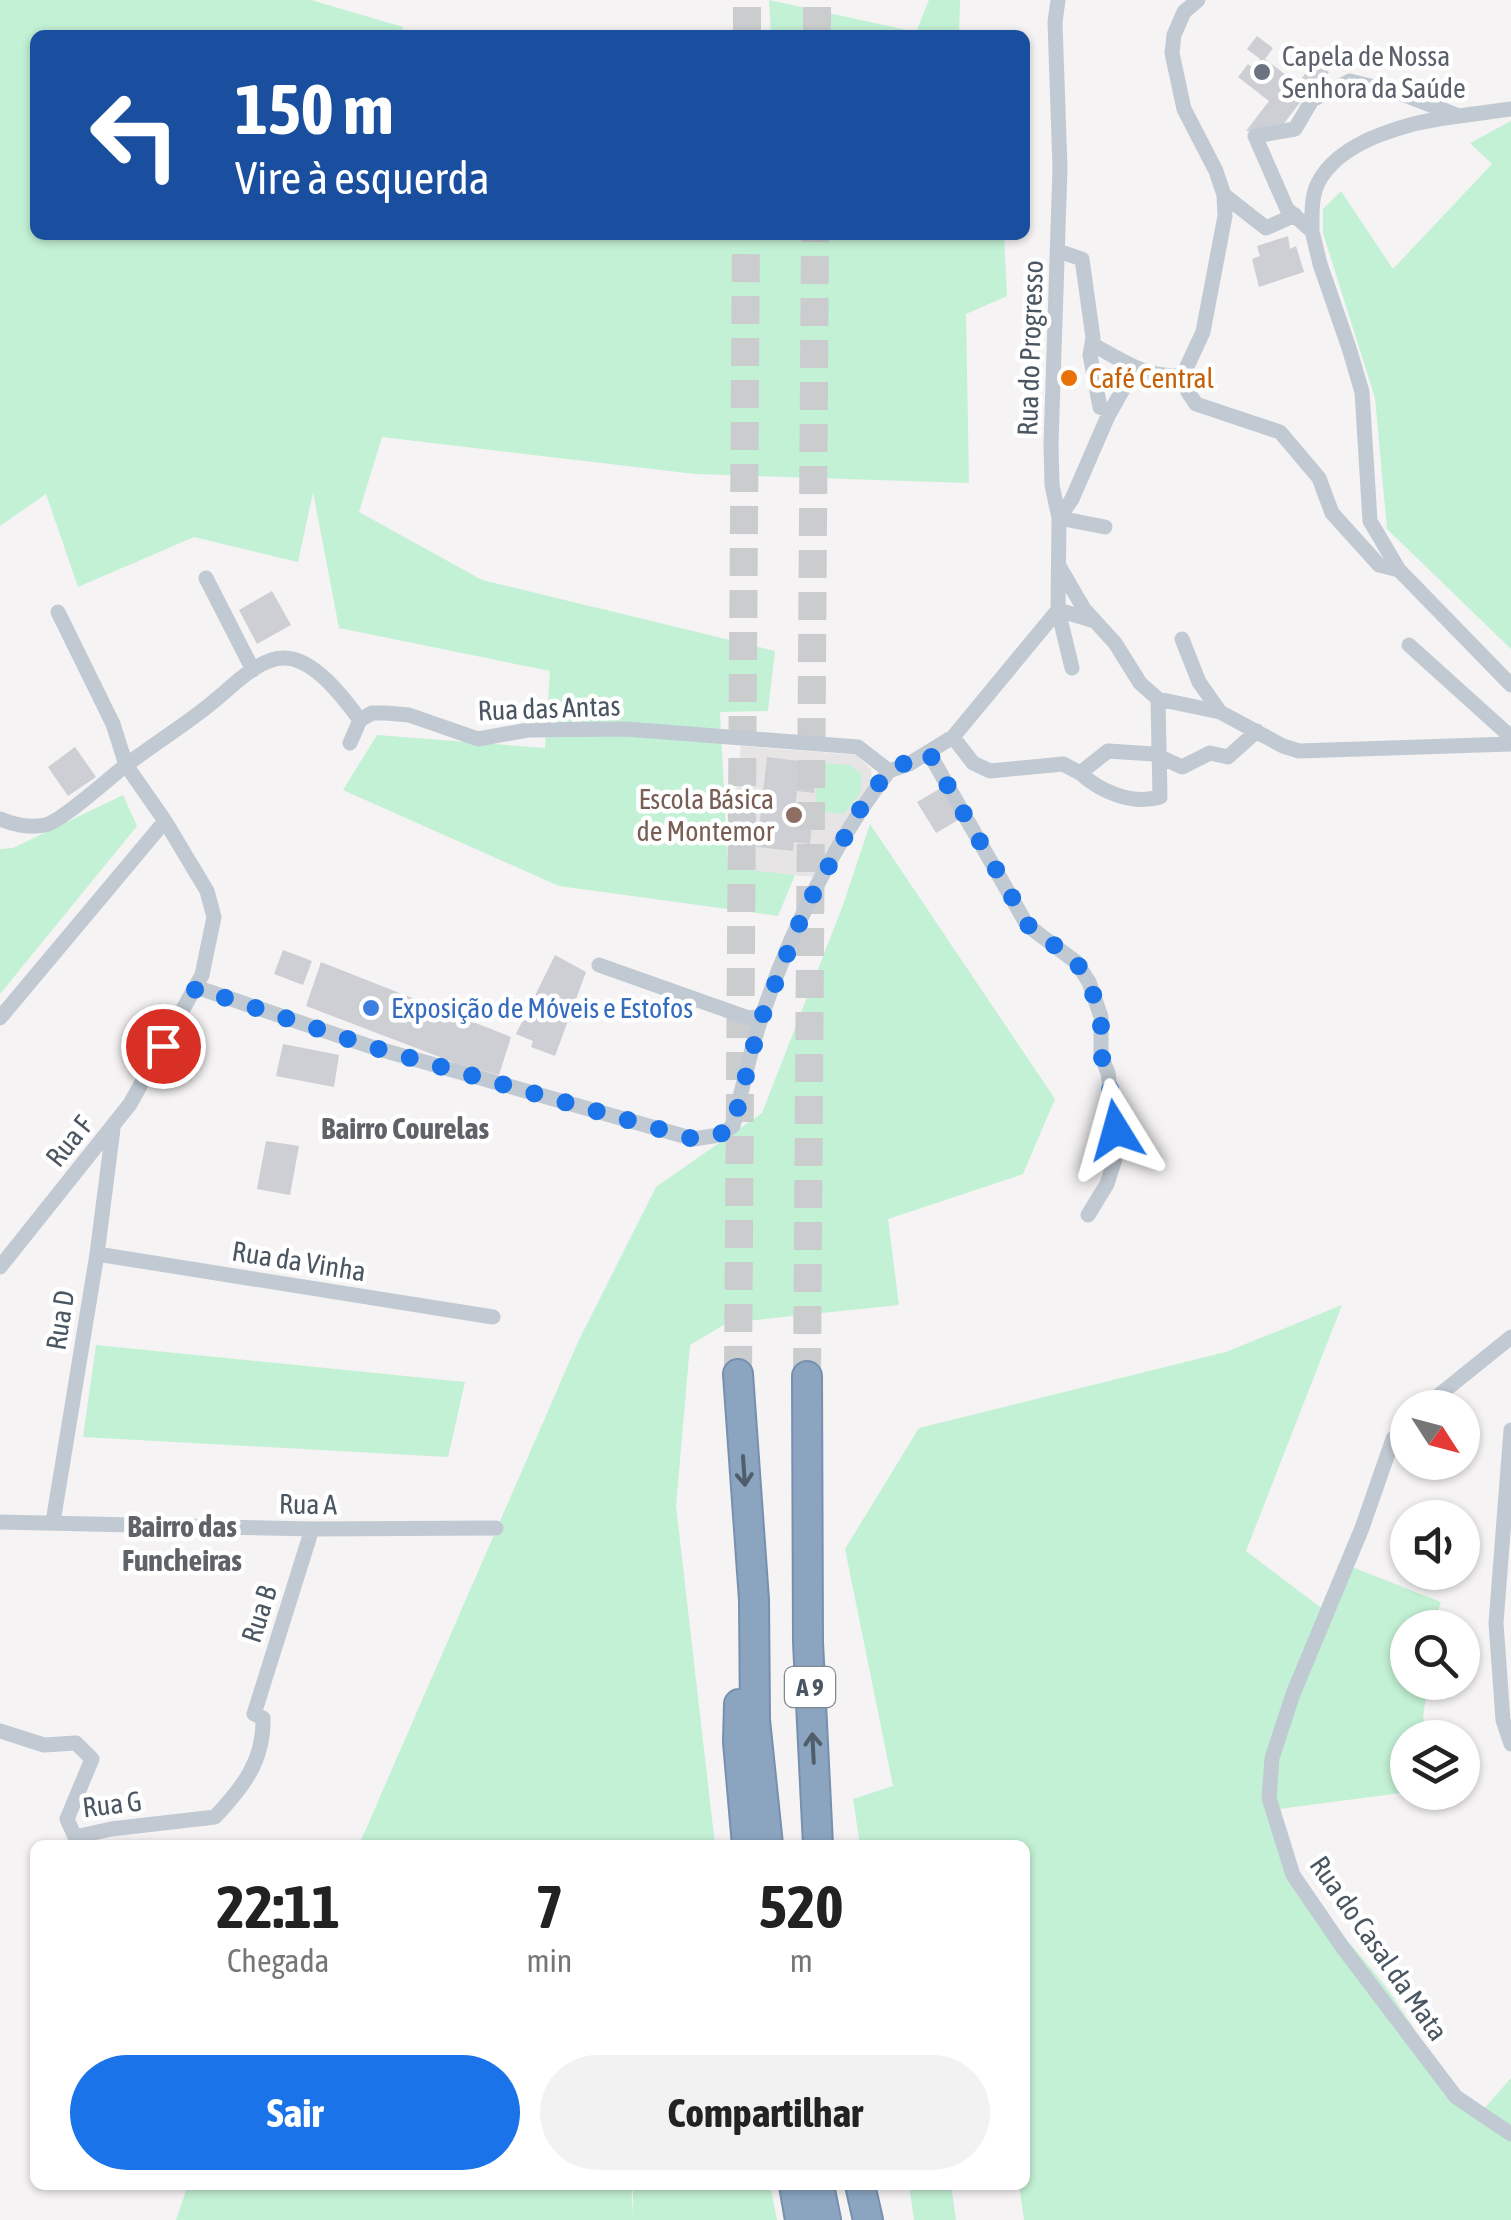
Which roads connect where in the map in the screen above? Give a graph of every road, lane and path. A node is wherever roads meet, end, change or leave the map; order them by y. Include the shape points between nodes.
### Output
1 (1058, 0) edge
2 (1198, 0) edge
3 (1511, 109) edge
4 (1459, 116) junction
5 (1224, 195) junction
6 (1296, 215) junction
7 (1312, 231) junction
8 (1058, 251) junction
9 (1092, 344) junction
10 (1134, 368) junction
11 (1183, 375) junction
12 (1110, 411) junction
13 (1059, 518) junction
14 (1105, 527) dead end
15 (1056, 560) junction
16 (1398, 570) junction
17 (206, 578) dead end
18 (1058, 610) junction
19 (58, 612) dead end
20 (1096, 622) junction
21 (1182, 639) dead end
22 (1409, 645) dead end
23 (1072, 668) dead end
24 (253, 670) junction
25 (1509, 680) edge
26 (1158, 699) junction
27 (1220, 712) junction
28 (360, 720) junction
29 (1257, 731) junction
30 (953, 737) junction
31 (1511, 741) edge
32 (350, 743) dead end
33 (929, 753) junction
34 (1162, 760) junction
35 (126, 765) junction
36 (889, 770) junction
37 (1080, 773) junction
38 (0, 819) edge
39 (164, 821) junction
40 (599, 965) dead end
41 (196, 988) junction
42 (0, 1018) edge
43 (760, 1022) junction
44 (114, 1126) junction
45 (1088, 1216) dead end
46 (97, 1254) junction
47 (0, 1268) edge
48 (492, 1317) dead end
49 (1511, 1337) edge
50 (738, 1374) tunnel mouth
51 (807, 1376) tunnel mouth
52 (1445, 1390) edge
53 (1511, 1430) edge
54 (1390, 1444) edge
55 (0, 1522) edge
56 (52, 1522) junction
57 (496, 1528) dead end
58 (312, 1530) junction
59 (750, 1568) junction
60 (254, 1714) joint
61 (0, 1731) edge
62 (1511, 1744) edge
63 (747, 1840) edge
64 (767, 1840) edge
65 (818, 1840) edge
66 (1511, 2134) edge
67 (795, 2190) edge
68 (820, 2190) edge
69 (861, 2190) edge
70 (800, 2220) edge
71 (826, 2220) edge
72 (868, 2220) edge

1 - 8 street, Rua do Progresso
2 - 5 street via 1184,12 1172,53 1184,109
3 - 4 street
4 - 6 street via 1350,81 1312,100 1295,129 1254,136 1287,209
4 - 7 street via 1392,128 1329,166 1316,186
5 - 6 street via 1266,228
5 - 11 street via 1203,332
6 - 7 street
7 - 16 street via 1362,392 1370,521
8 - 9 street via 1082,259
8 - 13 street, Rua do Progresso via 1051,444
9 - 10 street
9 - 12 street via 1100,407
10 - 11 street
10 - 12 street
11 - 16 street via 1196,404 1280,432 1319,478 1332,514 1379,565
12 - 13 street
13 - 14 street
13 - 15 street
15 - 18 street
15 - 20 street
16 - 25 street
17 - 24 street
18 - 20 street
18 - 23 street
18 - 30 street
19 - 35 street, Rua F
20 - 26 street
21 - 27 street
22 - 31 street
24 - 28 street via 286,658 308,666
24 - 35 street
26 - 27 street
26 - 34 street
27 - 29 street
28 - 32 street
28 - 36 street, Rua das Antas via 372,713 409,715 478,739 528,730 770,739 858,748
29 - 31 street via 1300,751
29 - 34 street via 1228,756 1210,753 1182,768
30 - 33 street
30 - 37 street via 990,771 1063,764
33 - 36 street
33 - 45 street via 1028,925 1076,962 1089,982 1101,1018 1116,1130 1107,1184
34 - 37 street via 1108,751
34 - 37 street via 1160,797 1152,799 1123,796
35 - 38 street via 48,825
35 - 39 street, Rua F
36 - 43 street via 805,909
39 - 41 street, Rua F via 207,890 214,918
39 - 42 street
40 - 43 street
41 - 43 street via 372,1047 694,1139 733,1126
41 - 44 street, Rua F
44 - 46 street, Rua D
44 - 47 street, Rua F
46 - 48 street, Rua da Vinha
46 - 56 street, Rua D
49 - 52 street
50 -> 59 highway, A 9
65 -> 51 highway, A 9 via 808,1642
53 - 62 street via 1496,1622 1503,1720
54 - 66 street, Rua do Casal da Mata via 1292,1694 1272,1758 1269,1798 1293,1875 1344,1948 1456,2097
55 - 56 street, Rua A
56 - 58 street, Rua A
57 - 58 street, Rua A
58 - 60 street, Rua B
59 - 63 highway via 738,1742
59 - 64 highway, A 9
60 - 61 street, Rua G via 263,1718 264,1740 254,1770 215,1817 74,1836 67,1819 92,1759 76,1742 44,1746
67 - 70 highway
68 - 71 highway
69 - 72 highway

